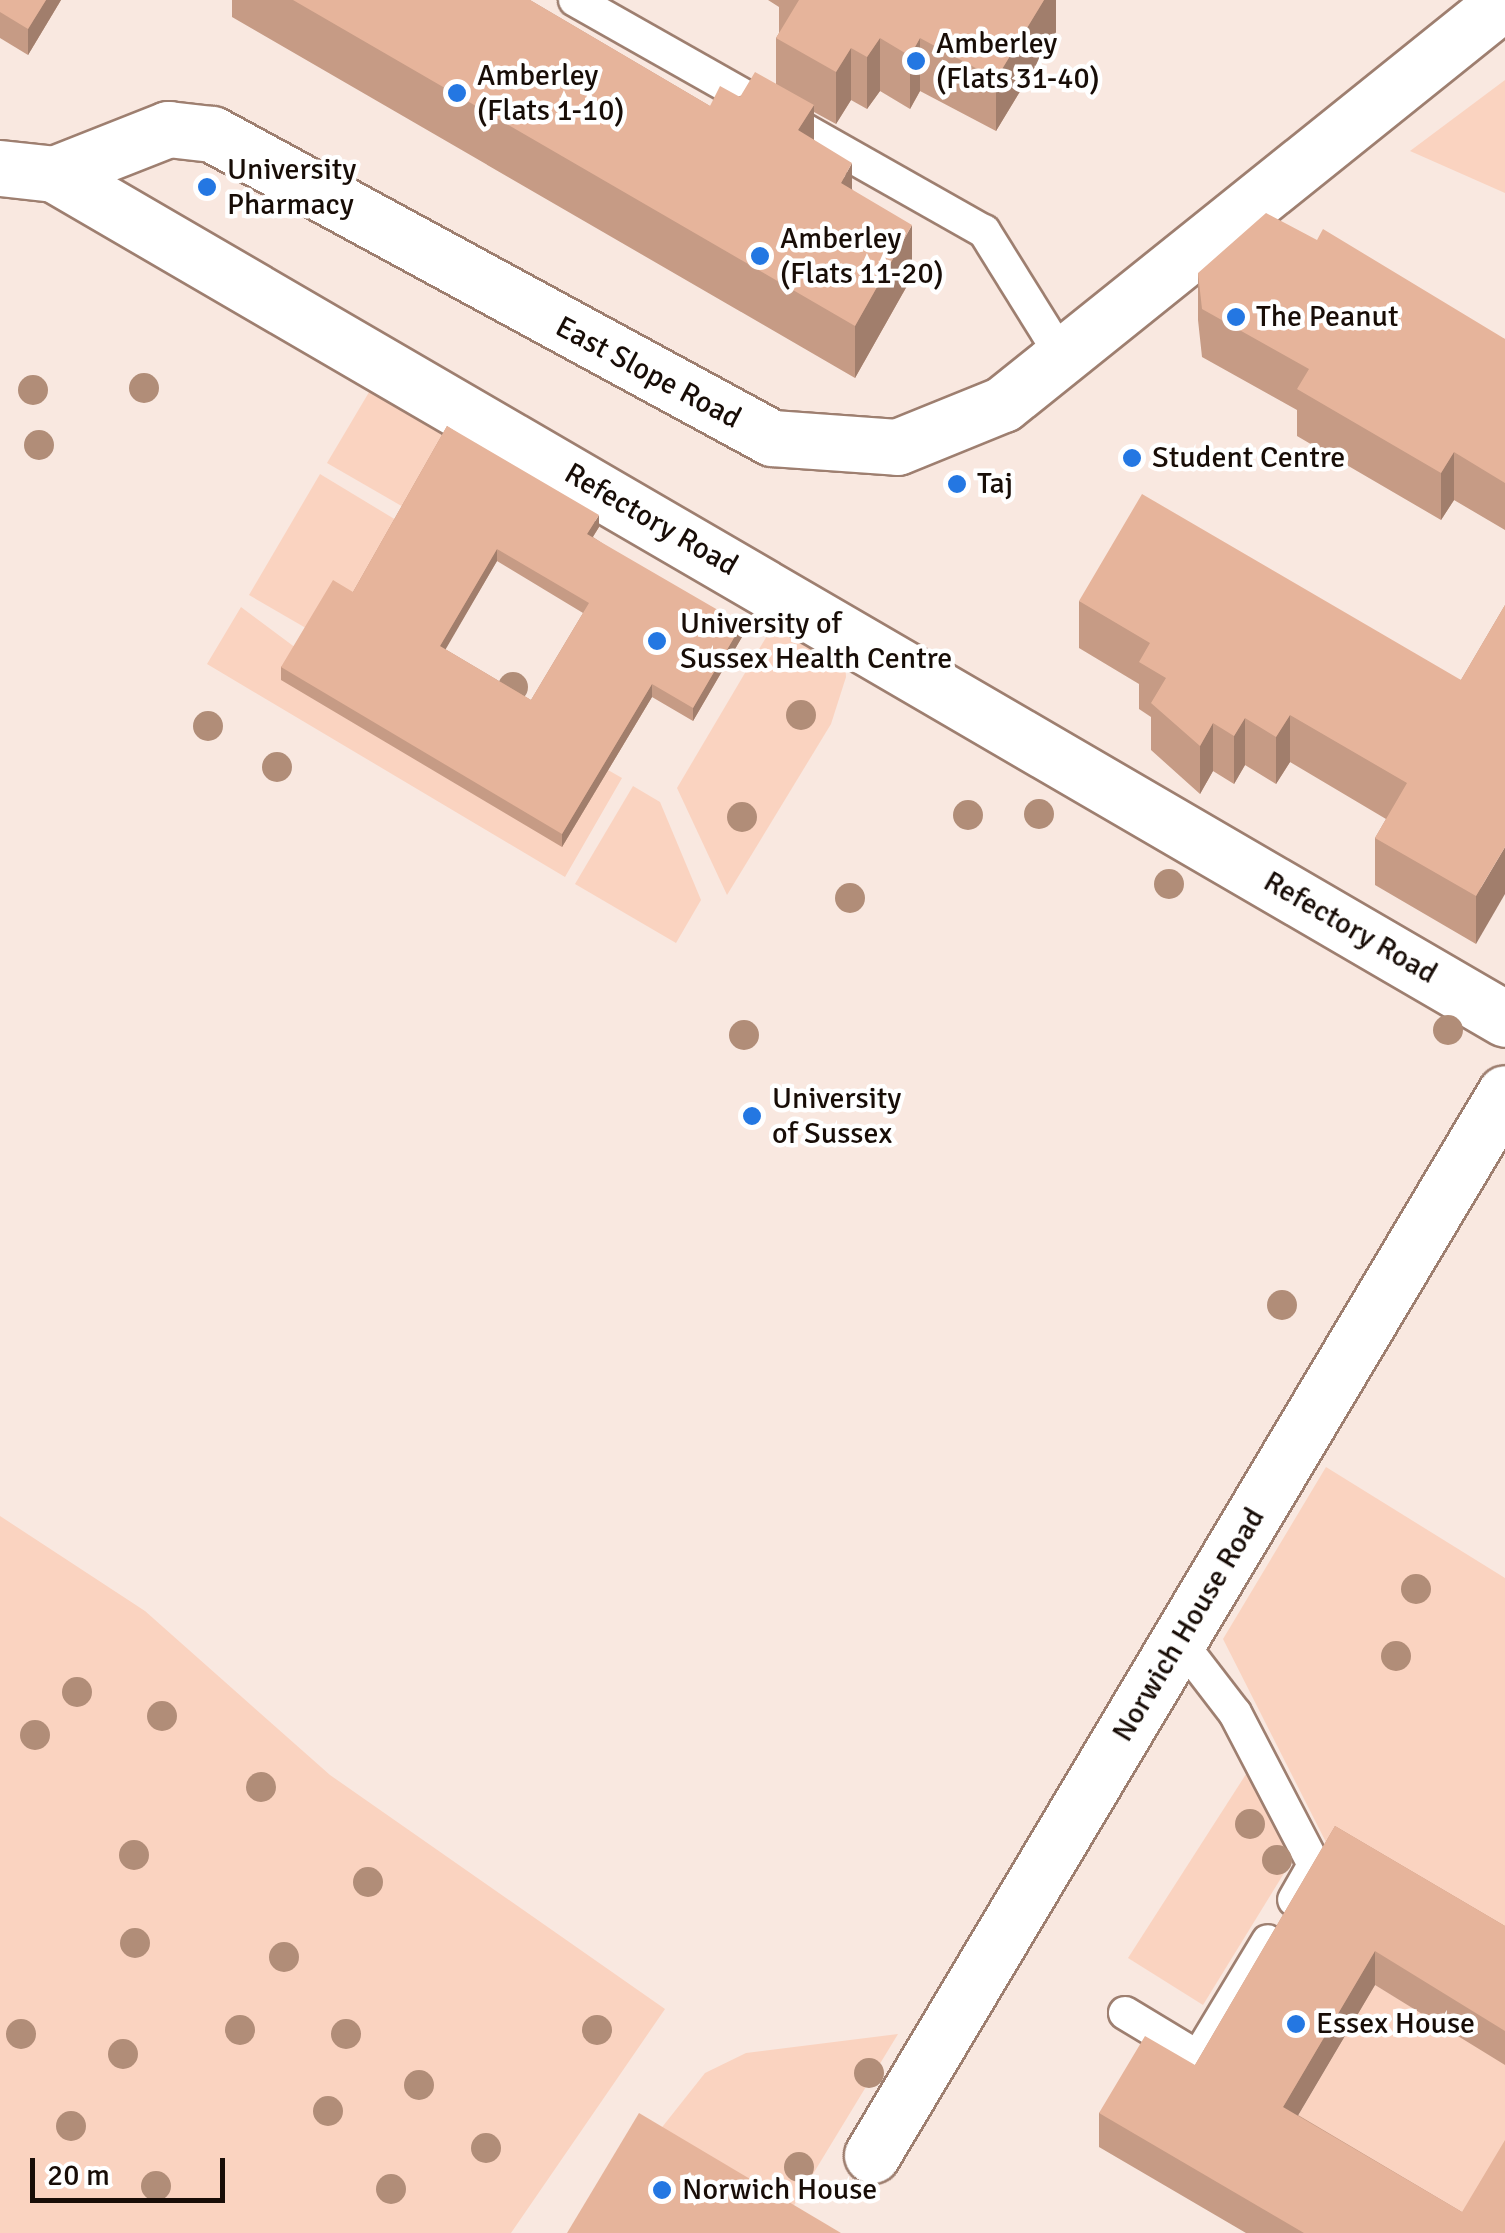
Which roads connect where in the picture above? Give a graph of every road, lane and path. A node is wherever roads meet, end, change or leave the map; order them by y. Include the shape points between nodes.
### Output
1 (575, 0) edge
2 (1505, 1) edge
3 (0, 168) edge
4 (54, 174) junction
5 (1063, 358) junction
6 (1505, 1019) edge
7 (1505, 1093) edge
8 (1181, 1643) junction
9 (1125, 2013) dead end
10 (872, 2156) dead end

1 - 5 lane via 984,231
2 - 5 street, East Slope Road
3 - 4 street
4 - 5 street, East Slope Road via 168,129 212,134 772,438 897,448 1003,404
4 - 6 street, Refectory Road
7 - 8 street, Norwich House Road
8 - 9 lane via 1235,1713 1314,1865 1198,2057
8 - 10 street, Norwich House Road

